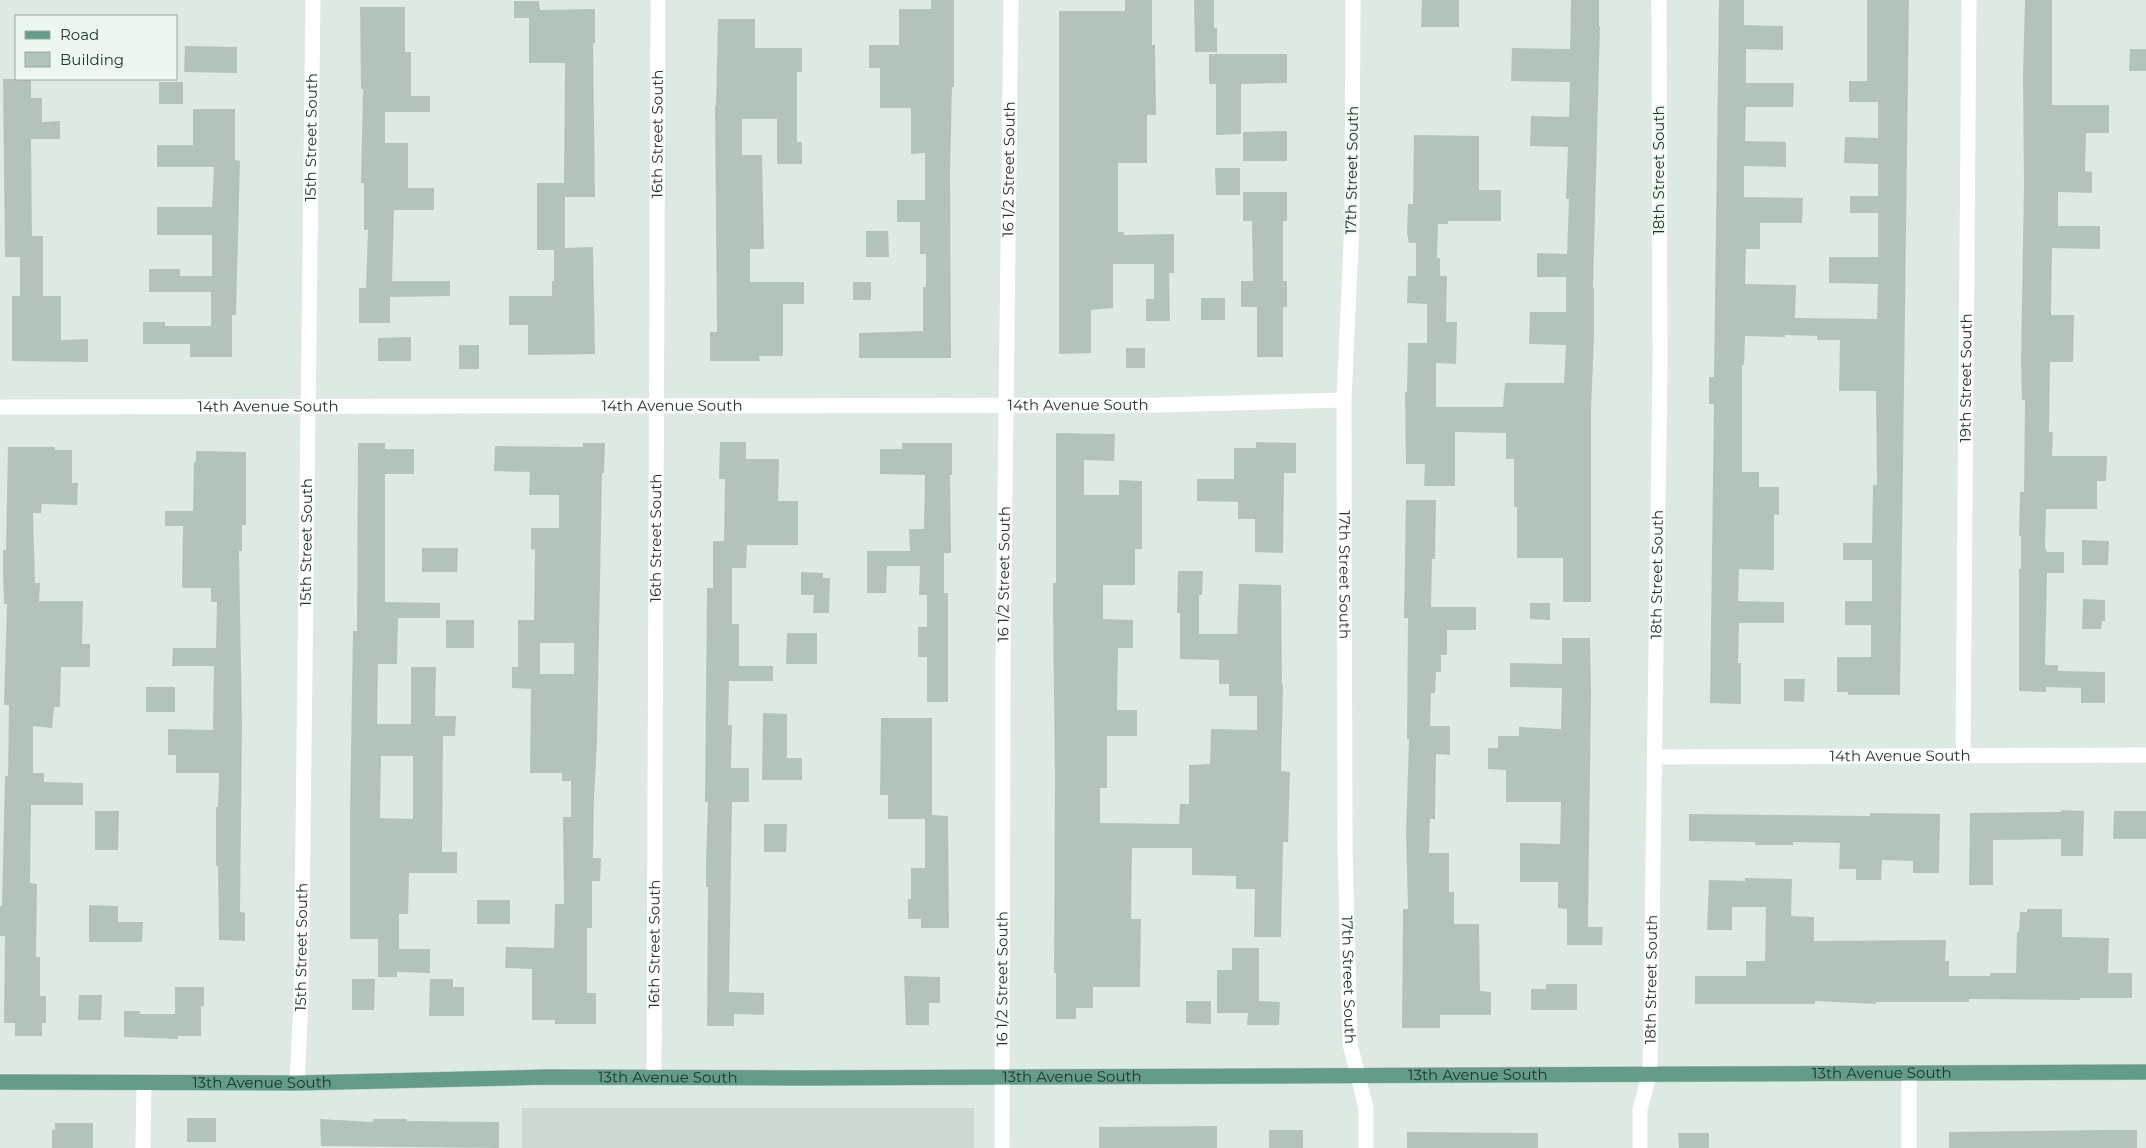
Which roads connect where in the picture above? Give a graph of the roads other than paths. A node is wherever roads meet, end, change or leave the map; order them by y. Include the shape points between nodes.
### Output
1 (313, 0) edge
2 (658, 0) edge
3 (1011, 0) edge
4 (1353, 0) edge
5 (1659, 0) edge
6 (1969, 0) edge
7 (1344, 400) junction
8 (1006, 404) junction
9 (308, 405) junction
10 (656, 405) junction
11 (0, 407) edge
12 (2146, 755) edge
13 (1963, 756) junction
14 (1655, 757) junction
15 (2146, 1072) edge
16 (1650, 1073) junction
17 (1358, 1074) junction
18 (1909, 1074) junction
19 (654, 1076) junction
20 (1002, 1076) junction
21 (0, 1082) edge
22 (144, 1083) junction
23 (297, 1083) junction
24 (143, 1148) edge
25 (1002, 1148) edge
26 (1366, 1148) edge
27 (1640, 1148) edge
28 (1909, 1148) edge

1 - 9 street, 15th Street South
2 - 10 street, 16th Street South
3 - 8 street, 16 1/2 Street South
4 - 7 street, 17th Street South via 1352,222
5 - 14 street, 18th Street South via 1660,368
6 - 13 street, 19th Street South
7 - 8 street, 14th Avenue South via 1158,405
7 - 17 street, 17th Street South via 1345,845 1350,1044
8 - 10 street, 14th Avenue South
8 - 20 street, 16 1/2 Street South
9 - 10 street, 14th Avenue South
9 - 11 street, 14th Avenue South
9 - 23 street, 15th Street South via 301,999
10 - 19 street, 16th Street South
12 - 13 street, 14th Avenue South
13 - 14 street, 14th Avenue South
14 - 16 street, 18th Street South
15 - 18 main road, 13th Avenue South
16 - 17 main road, 13th Avenue South
16 - 18 main road, 13th Avenue South
16 - 27 street, 18th Street South via 1640,1110
17 - 20 main road, 13th Avenue South
17 - 26 street, 17th Street South via 1366,1108
18 - 28 street
19 - 20 main road, 13th Avenue South
19 - 23 main road, 13th Avenue South
20 - 25 street, 16 1/2 Street South
21 - 22 main road, 13th Avenue South
22 - 23 main road, 13th Avenue South
22 - 24 street

